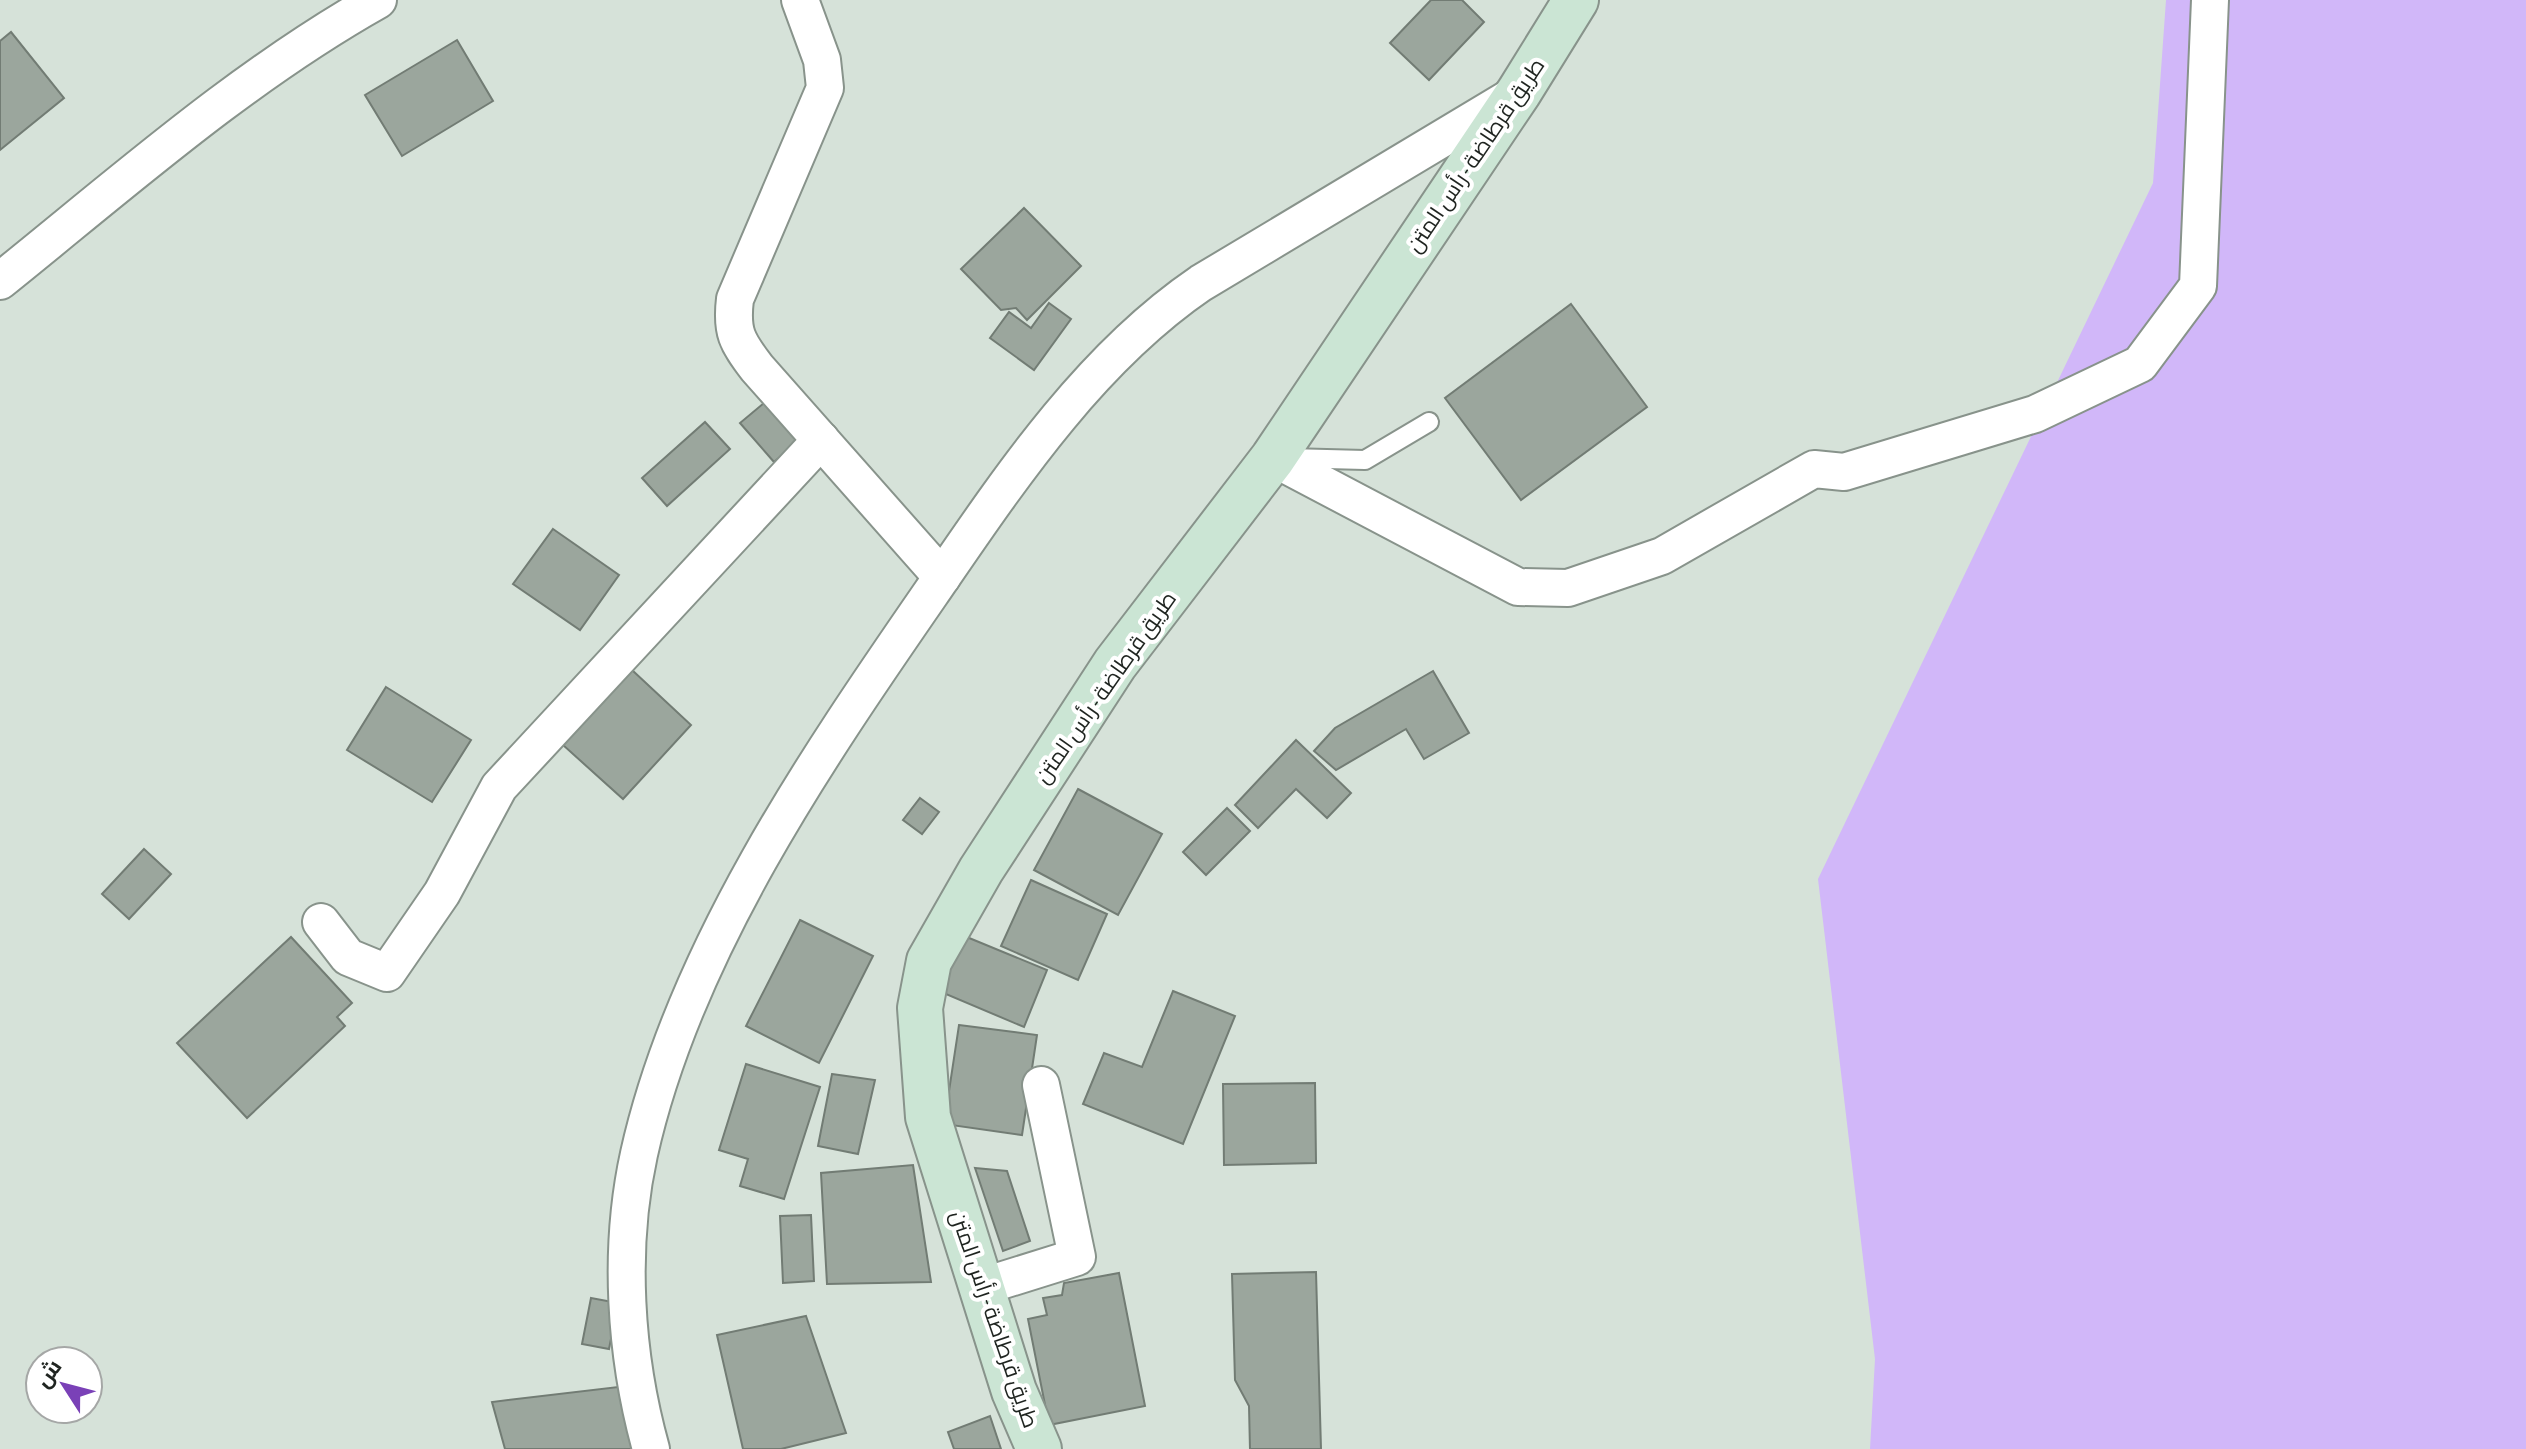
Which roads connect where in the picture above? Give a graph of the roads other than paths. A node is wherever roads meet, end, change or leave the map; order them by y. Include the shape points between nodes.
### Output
1 (378, 0) edge
2 (800, 0) edge
3 (1576, 0) edge
4 (2210, 0) edge
5 (1519, 92) junction
6 (0, 281) edge
7 (1429, 422) dead end
8 (821, 440) junction
9 (1273, 458) junction
10 (942, 577) junction
11 (321, 922) dead end
12 (1041, 1085) dead end
13 (984, 1286) junction
14 (651, 1449) edge
15 (1039, 1449) edge

1 - 6 street via 223,101
2 - 8 street via 822,60 825,88 735,299 732,326 757,368
3 - 5 main road, طريق قرطاضة - رأس المتن
4 - 9 street via 2198,286 2140,364 2035,414 1844,472 1814,469 1662,556 1568,588 1518,587
5 - 9 main road, طريق قرطاضة - رأس المتن
5 - 10 street via 1262,244 1159,312 1121,346 1014,476
7 - 9 lane via 1365,460
8 - 10 street
8 - 11 street via 499,787 442,893 387,973 348,957
9 - 13 main road, طريق قرطاضة - رأس المتن via 1115,664 981,870 929,961 920,1008 928,1117
10 - 14 street via 858,698 729,913 666,1057 639,1156 627,1240 631,1349
12 - 13 street via 1077,1257
13 - 15 main road, طريق قرطاضة - رأس المتن via 1014,1391

